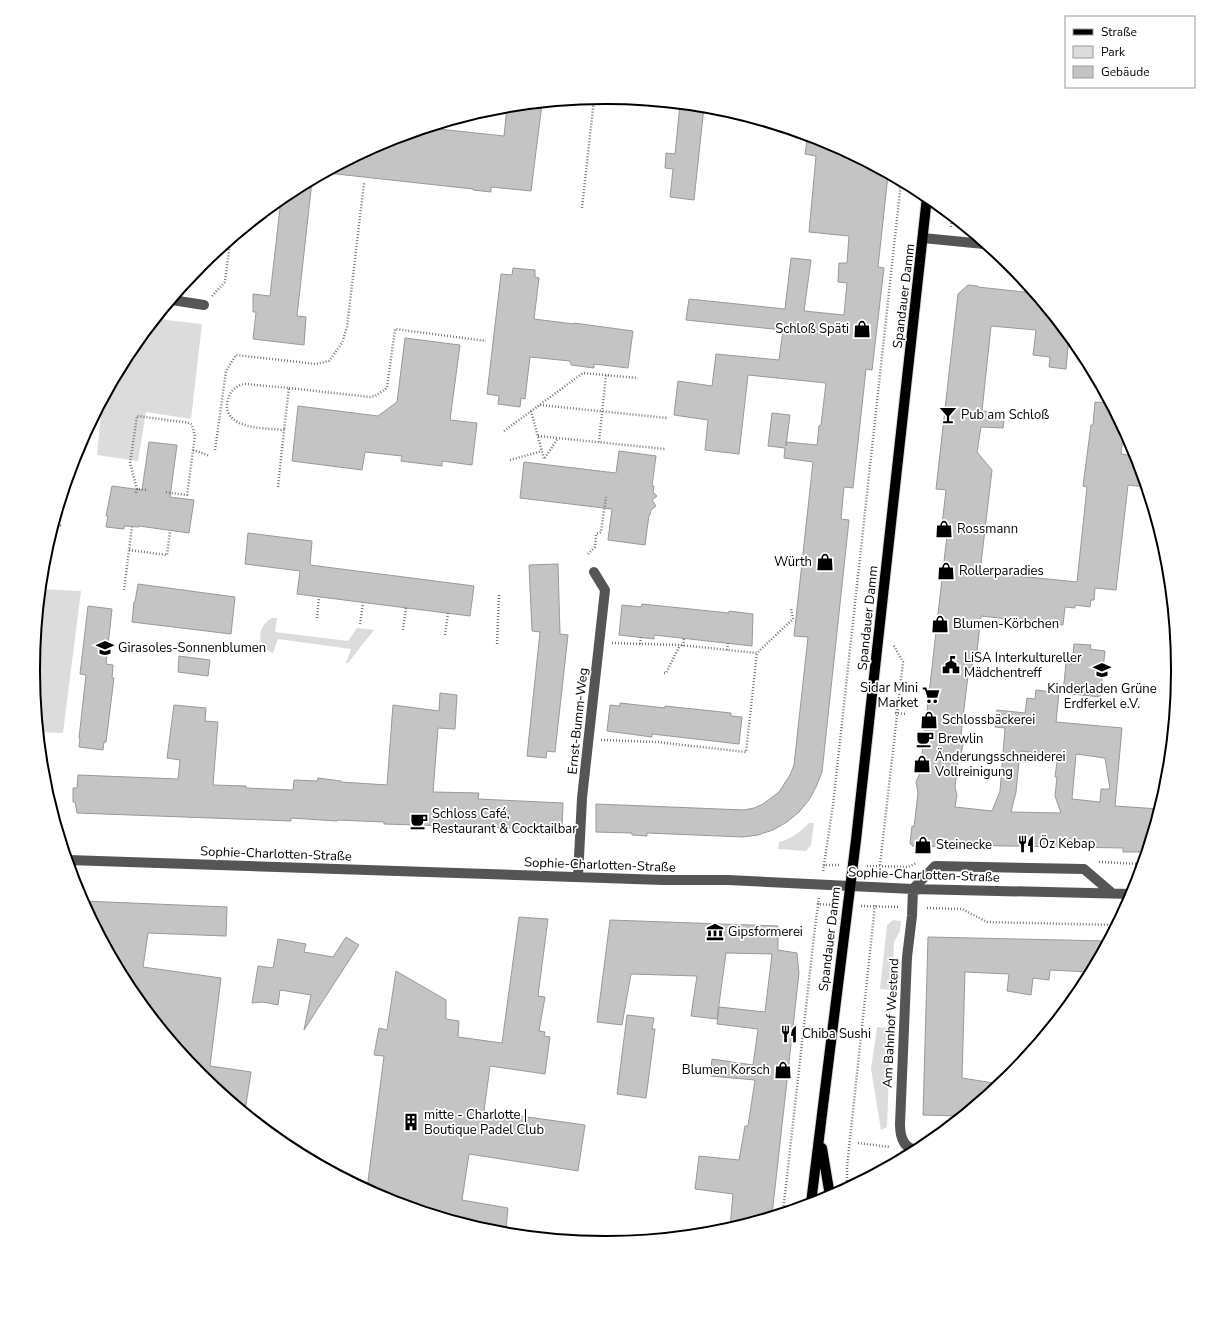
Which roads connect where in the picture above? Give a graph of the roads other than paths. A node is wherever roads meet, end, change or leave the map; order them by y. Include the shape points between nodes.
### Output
1 (926, 204) edge
2 (923, 238) junction
3 (976, 243) edge
4 (177, 301) edge
5 (204, 305) road end
6 (594, 572) dead end
7 (73, 860) edge
8 (578, 877) junction
9 (850, 885) junction
10 (913, 889) junction
11 (1112, 893) junction
12 (1125, 894) edge
13 (820, 1136) junction
14 (909, 1147) edge
15 (829, 1189) edge
16 (812, 1196) edge

1 - 2 main road, Spandauer Damm
2 - 3 street
2 - 9 main road, Spandauer Damm
4 - 5 street
6 - 8 street, Ernst-Bumm-Weg via 605,590 582,798
7 - 8 street, Sophie-Charlotten-Straße
8 - 9 street, Sophie-Charlotten-Straße
9 - 10 street, Sophie-Charlotten-Straße
9 - 13 main road, Spandauer Damm
10 - 11 street, Sophie-Charlotten-Straße
10 - 11 street via 936,866 1084,869
10 - 14 street, Am Bahnhof Westend via 907,957 900,1124 900,1135
11 - 12 street, Sophie-Charlotten-Straße
13 - 15 main road, Spandauer Damm
13 - 16 main road, Spandauer Damm

